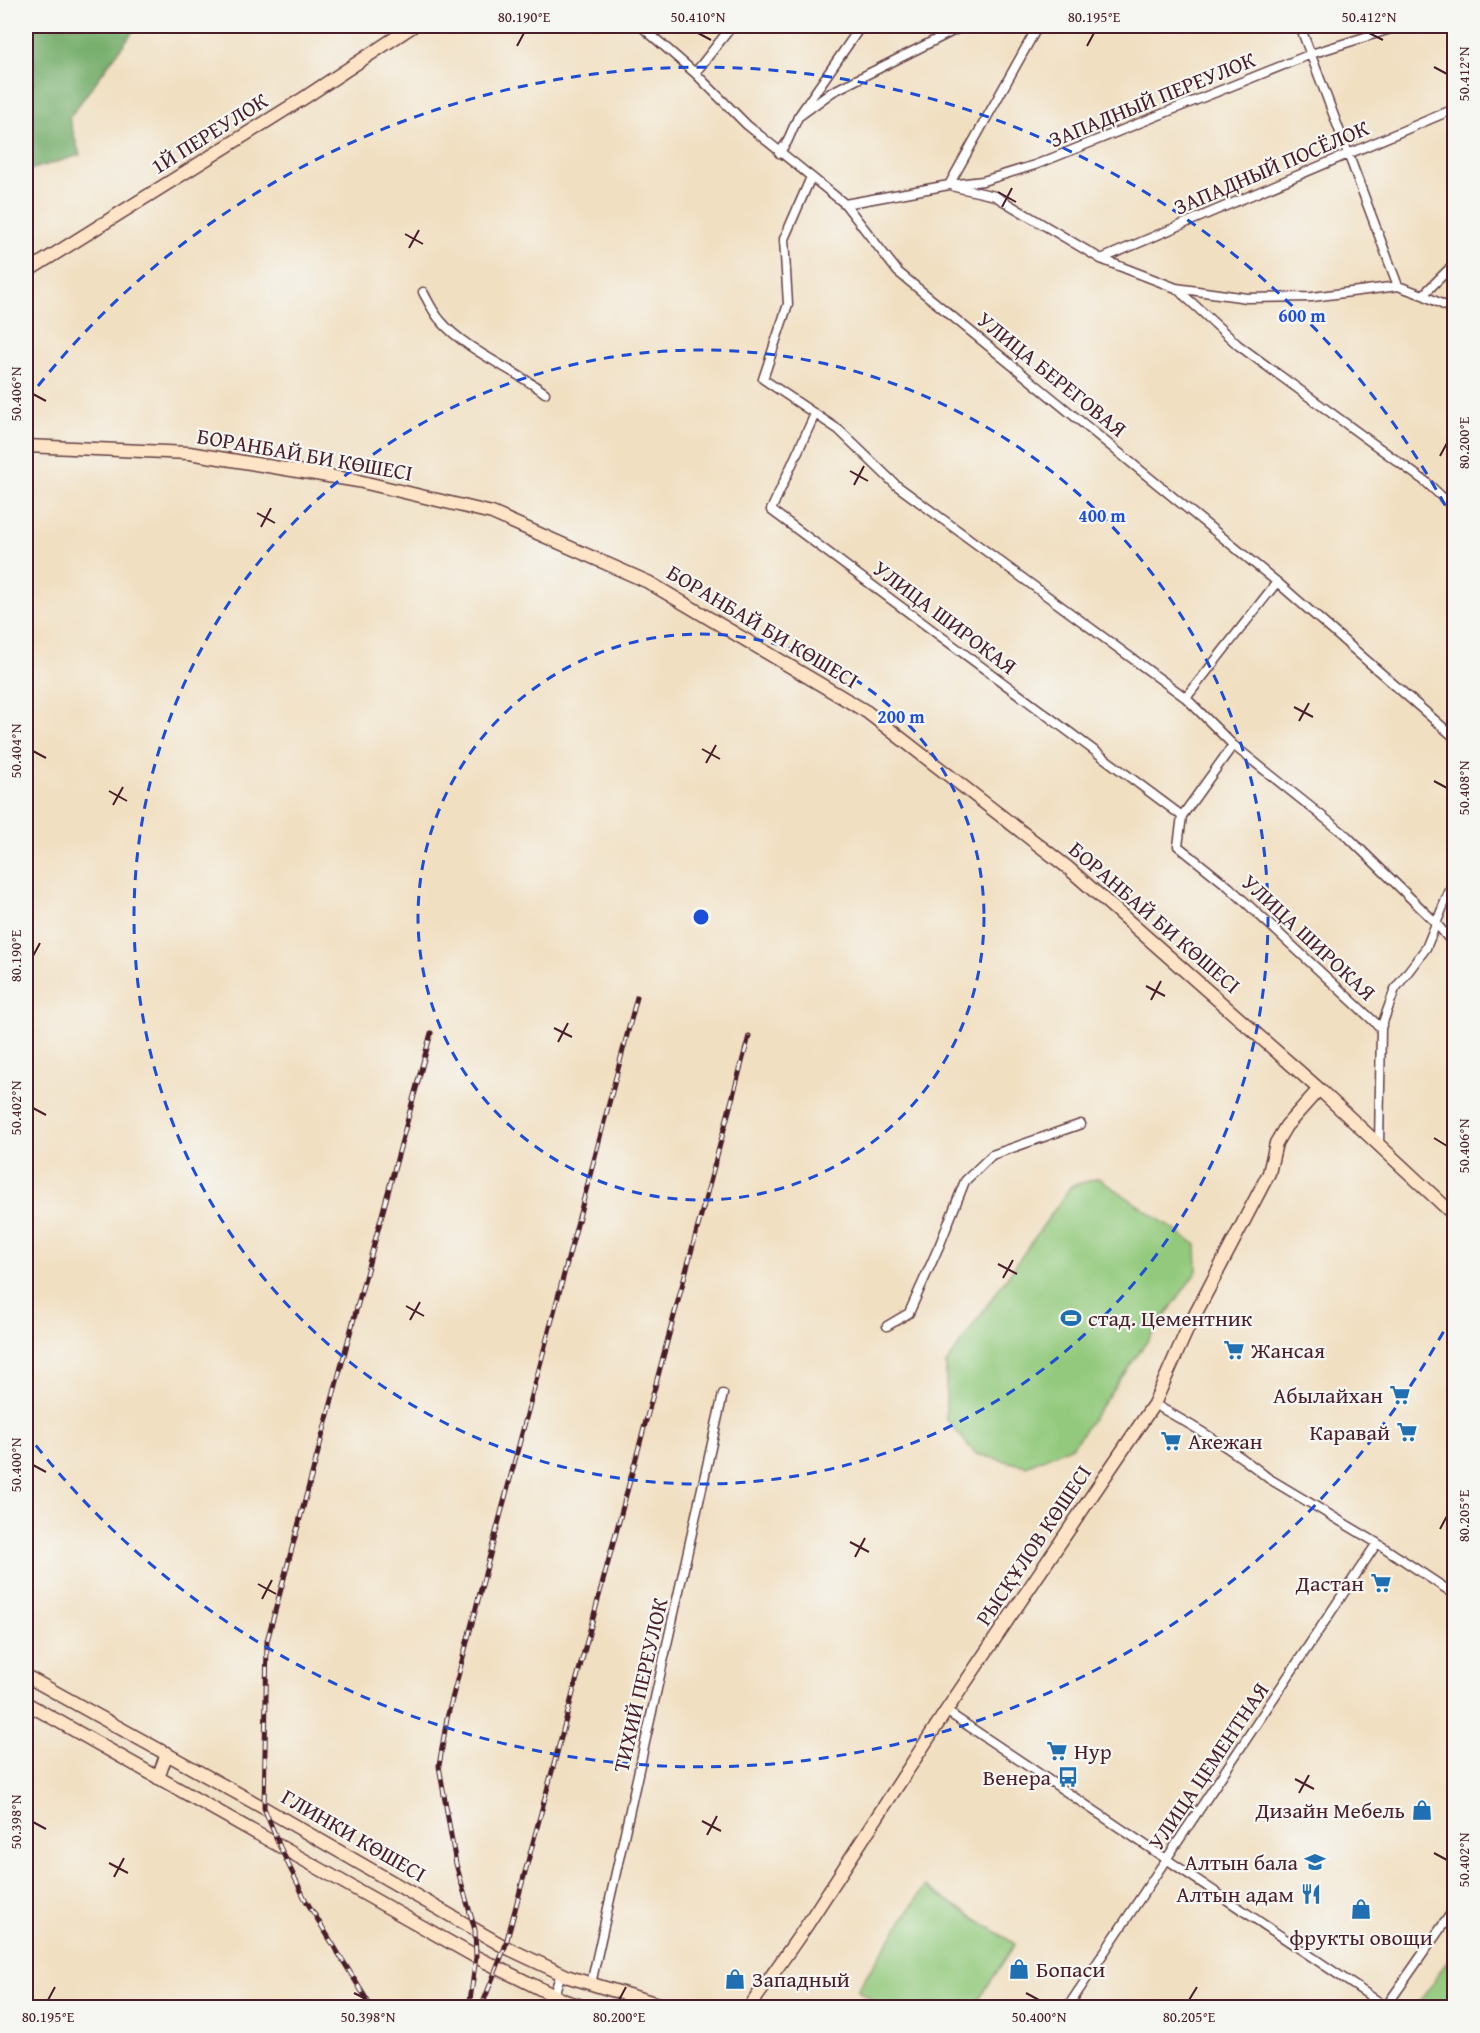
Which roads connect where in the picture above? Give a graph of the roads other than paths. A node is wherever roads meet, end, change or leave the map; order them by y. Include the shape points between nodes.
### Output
1 (413, 26) edge
2 (641, 26) edge
3 (732, 26) edge
4 (861, 26) edge
5 (963, 26) edge
6 (1052, 26) edge
7 (1300, 26) edge
8 (1400, 26) edge
9 (1037, 27) edge
10 (1311, 54) junction
11 (695, 73) junction
12 (1455, 109) edge
13 (798, 117) junction
14 (779, 153) junction
15 (1348, 154) junction
16 (811, 177) junction
17 (949, 185) junction
18 (845, 204) junction
19 (1101, 259) junction
20 (1455, 264) edge
21 (26, 272) edge
22 (1398, 286) junction
23 (1176, 288) junction
24 (423, 292) dead end
25 (1423, 294) junction
26 (1455, 310) edge
27 (545, 393) dead end
28 (815, 414) junction
29 (26, 446) edge
30 (1455, 508) edge
31 (1277, 582) junction
32 (1186, 698) junction
33 (1455, 737) edge
34 (1233, 745) junction
35 (1182, 816) junction
36 (1455, 880) edge
37 (1436, 923) junction
38 (1455, 945) edge
39 (1381, 1029) junction
40 (1319, 1089) junction
41 (1081, 1124) dead end
42 (1379, 1145) junction
43 (1455, 1215) edge
44 (887, 1326) dead end
45 (723, 1394) dead end
46 (1154, 1404) junction
47 (1377, 1543) junction
48 (1455, 1594) edge
49 (26, 1676) edge
50 (26, 1703) edge
51 (946, 1711) junction
52 (167, 1753) junction
53 (158, 1778) junction
54 (1167, 1860) junction
55 (1455, 1909) edge
56 (561, 1973) junction
57 (591, 1984) junction
58 (554, 1995) junction
59 (588, 2007) edge
60 (671, 2007) edge
61 (749, 2007) edge
62 (1067, 2007) edge
63 (1387, 2007) edge

1 - 21 main road, 1Й ПЕРЕУЛОК
2 - 11 street, УЛИЦА БЕРЕГОВАЯ
3 - 11 street
4 - 13 street
5 - 13 street via 832,92
6 - 9 street
7 - 10 street
8 - 10 street, ЗАПАДНЫЙ ПЕРЕУЛОК
9 - 17 street
10 - 15 street
10 - 17 street, ЗАПАДНЫЙ ПЕРЕУЛОК via 1035,165 983,181
11 - 14 street, УЛИЦА БЕРЕГОВАЯ
12 - 15 street, ЗАПАДНЫЙ ПОСЁЛОК
13 - 14 street
14 - 16 street, УЛИЦА БЕРЕГОВАЯ
15 - 19 street, ЗАПАДНЫЙ ПОСЁЛОК
15 - 22 street
16 - 18 street, УЛИЦА БЕРЕГОВАЯ
16 - 28 street via 784,239 788,304 763,379
17 - 18 street, ЗАПАДНЫЙ ПЕРЕУЛОК
17 - 19 street via 995,196
18 - 31 street, УЛИЦА БЕРЕГОВАЯ via 898,272
19 - 23 street
20 - 25 street
22 - 23 street via 1312,297 1247,298
22 - 25 street
23 - 30 street via 1238,345 1426,482
24 - 27 street via 440,320 471,347
25 - 26 street
28 - 32 street via 839,430 896,485
28 - 35 street, УЛИЦА ШИРОКАЯ via 771,510
29 - 40 main road, БОРАНБАЙ БИ КӨШЕСІ via 189,453 358,481 492,513 648,582 867,712 1067,867
31 - 32 street
31 - 33 street, УЛИЦА БЕРЕГОВАЯ
32 - 34 street
34 - 35 street, УЛИЦА ШИРОКАЯ
34 - 37 street via 1347,837
35 - 39 street, УЛИЦА ШИРОКАЯ via 1178,846 1229,887
36 - 37 street, УЛИЦА ШИРОКАЯ
37 - 38 street
37 - 39 street, УЛИЦА ШИРОКАЯ via 1426,948 1395,989
39 - 42 street, УЛИЦА ШИРОКАЯ
40 - 42 main road, БОРАНБАЙ БИ КӨШЕСІ
40 - 46 main road, РЫСҚҰЛОВ КӨШЕСІ via 1286,1125 1276,1143 1269,1173 1187,1330
41 - 44 street via 992,1155 965,1181 909,1313
42 - 43 main road, БОРАНБАЙ БИ КӨШЕСІ
45 - 57 street, ТИХИЙ ПЕРЕУЛОК
46 - 47 street
46 - 51 main road, РЫСҚҰЛОВ КӨШЕСІ
47 - 48 street
47 - 54 street, УЛИЦА ЦЕМЕНТНАЯ
49 - 52 main road, ГЛИНКИ КӨШЕСІ
50 - 53 main road, ГЛИНКИ КӨШЕСІ
51 - 54 street
51 - 61 main road, РЫСҚҰЛОВ КӨШЕСІ via 814,1916
52 - 53 main road
52 - 56 main road, ГЛИНКИ КӨШЕСІ via 506,1947
53 - 58 main road, ГЛИНКИ КӨШЕСІ via 476,1957
54 - 62 street, УЛИЦА ЦЕМЕНТНАЯ
54 - 63 street
55 - 63 street
56 - 57 main road, ГЛИНКИ КӨШЕСІ
56 - 58 street
57 - 60 main road, ГЛИНКИ КӨШЕСІ
58 - 59 main road, ГЛИНКИ КӨШЕСІ

